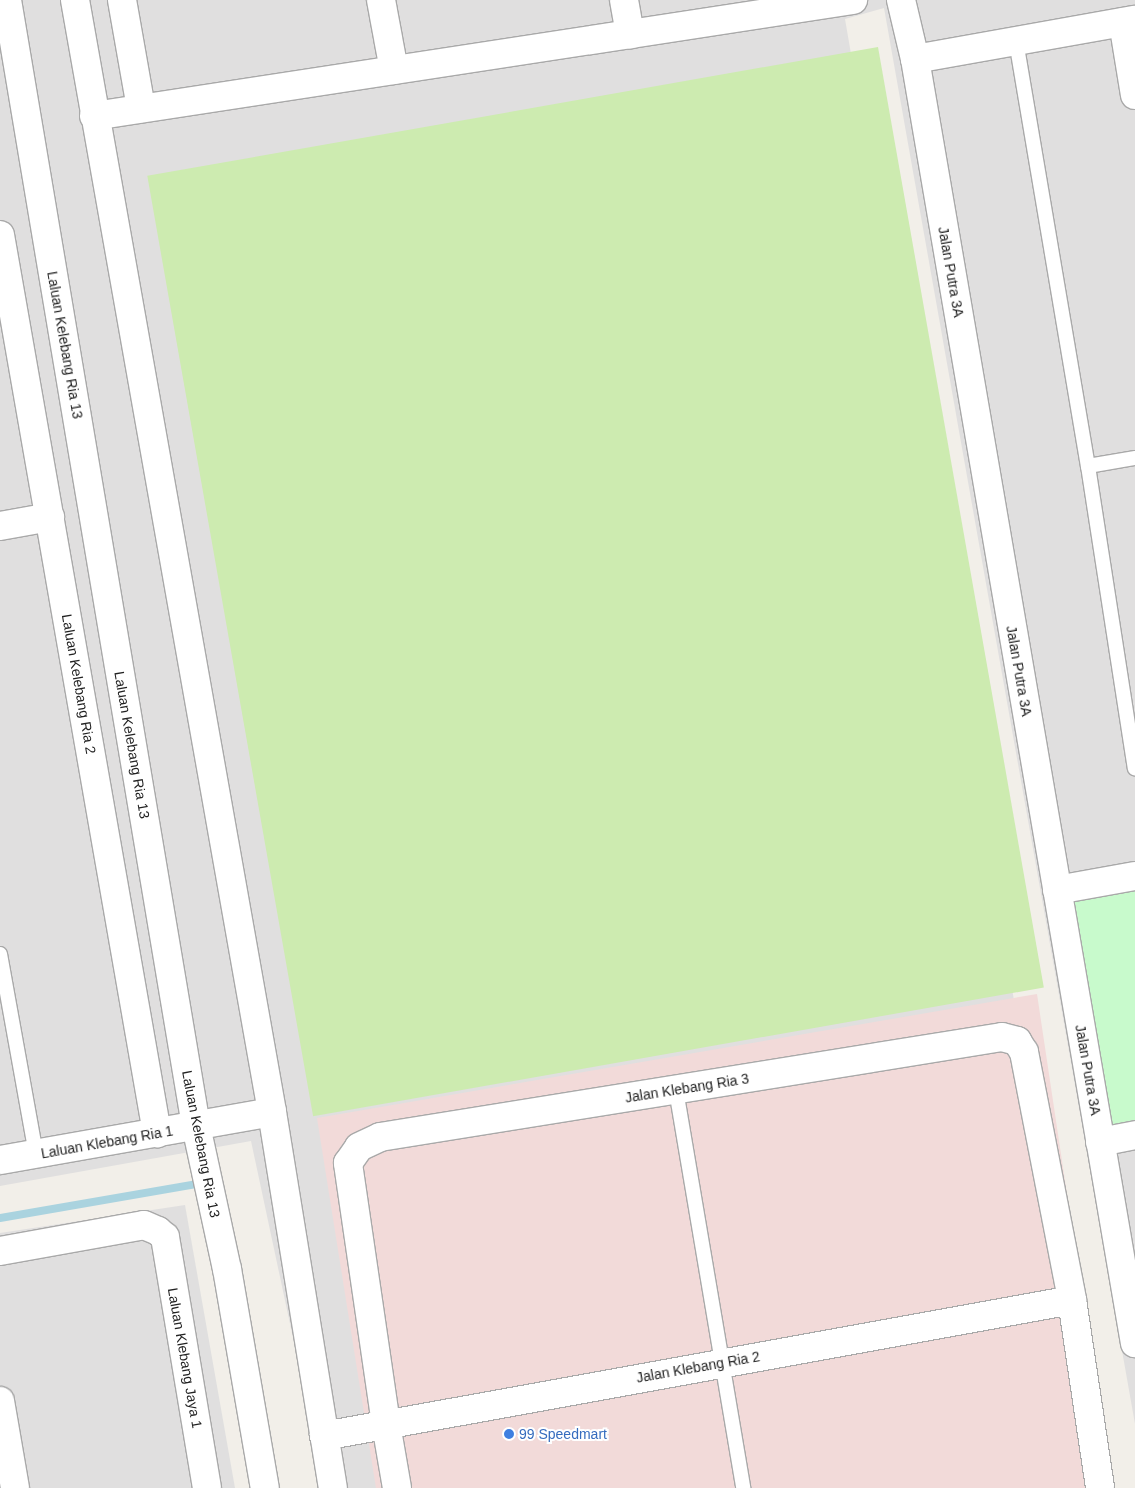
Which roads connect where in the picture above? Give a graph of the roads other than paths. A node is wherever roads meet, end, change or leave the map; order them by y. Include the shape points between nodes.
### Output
1 (7, 0) edge
2 (75, 0) edge
3 (122, 0) edge
4 (381, 0) edge
5 (624, 0) edge
6 (847, 0) edge
7 (901, 0) edge
8 (1129, 21) edge
9 (630, 34) junction
10 (1016, 41) junction
11 (914, 58) junction
12 (394, 70) junction
13 (1135, 95) edge
14 (141, 108) junction
15 (94, 116) junction
16 (0, 235) edge
17 (1135, 458) edge
18 (1088, 466) junction
19 (50, 517) junction
20 (0, 526) edge
21 (1135, 768) edge
22 (1135, 876) edge
23 (1057, 890) junction
24 (0, 954) edge
25 (676, 1090) junction
26 (272, 1112) junction
27 (196, 1126) junction
28 (157, 1133) junction
29 (1135, 1135) edge
30 (1100, 1142) junction
31 (36, 1154) junction
32 (0, 1160) edge
33 (0, 1251) edge
34 (1072, 1300) junction
35 (1135, 1343) edge
36 (723, 1362) junction
37 (0, 1401) edge
38 (386, 1424) junction
39 (324, 1436) junction
40 (15, 1488) edge
41 (208, 1488) edge
42 (265, 1488) edge
43 (333, 1488) edge
44 (397, 1488) edge
45 (743, 1488) edge
46 (1100, 1488) edge

1 - 27 street, Laluan Kelebang Ria 13
2 - 15 street
3 - 14 street
4 - 12 street
5 - 9 street
6 - 9 street
7 - 11 street, Jalan Putra 3A
8 - 10 street
8 - 13 street
9 - 12 street
10 - 11 street
10 - 18 lane
11 - 23 street, Jalan Putra 3A
12 - 14 street
14 - 15 street
15 - 26 street
16 - 19 street, Laluan Kelebang Ria 2
17 - 18 lane
18 - 21 lane
19 - 20 street
19 - 28 street, Laluan Kelebang Ria 2
22 - 23 street
23 - 30 street, Jalan Putra 3A
24 - 31 lane
25 - 34 street, Jalan Klebang Ria 3 via 1002,1036 1017,1041 1024,1052
25 - 36 lane
25 - 38 street, Jalan Klebang Ria 3 via 380,1137 359,1147 348,1163
26 - 27 street, Laluan Klebang Ria 1
26 - 39 street
27 - 28 street, Laluan Klebang Ria 1
27 - 42 street, Laluan Kelebang Ria 13 via 227,1269
28 - 31 street, Laluan Klebang Ria 1
29 - 30 street
30 - 35 street, Jalan Putra 3A
31 - 32 street, Laluan Klebang Ria 1
33 - 41 street, Laluan Klebang Jaya 1 via 144,1226 158,1230 165,1237
34 - 36 street, Jalan Klebang Ria 2
34 - 46 street
36 - 38 street, Jalan Klebang Ria 2
36 - 45 lane
37 - 40 street
38 - 39 street, Jalan Klebang Ria 2
38 - 44 street
39 - 43 street

